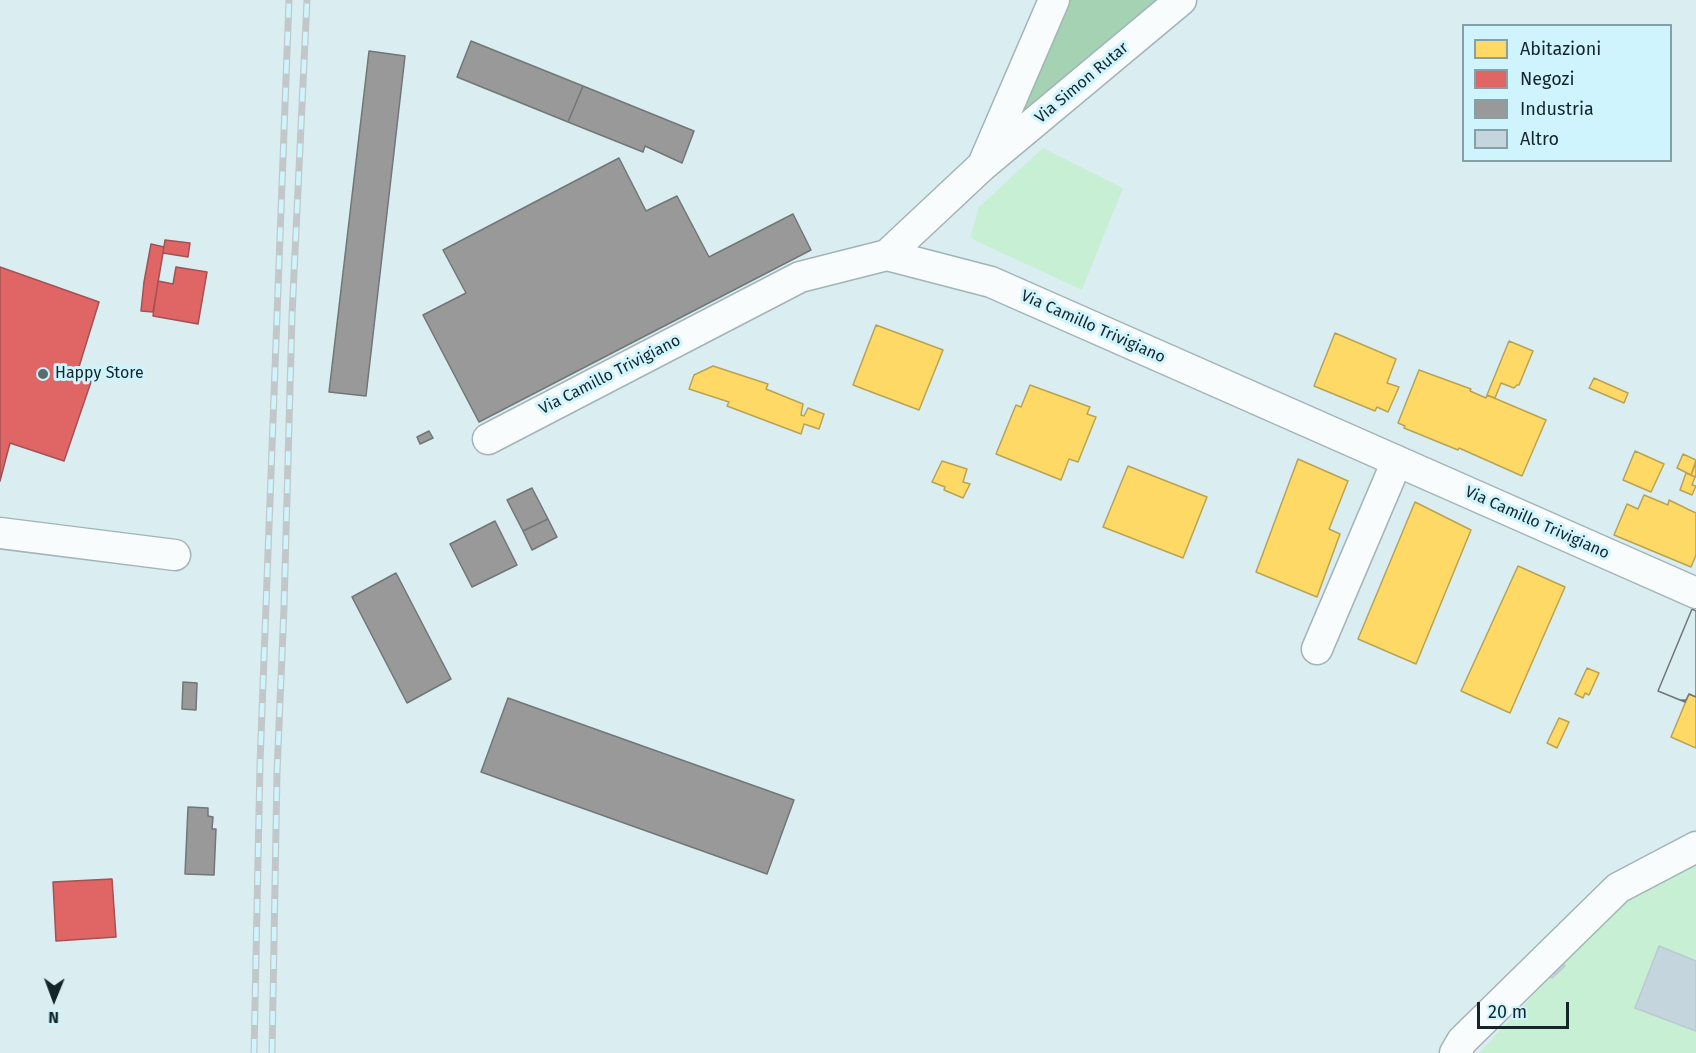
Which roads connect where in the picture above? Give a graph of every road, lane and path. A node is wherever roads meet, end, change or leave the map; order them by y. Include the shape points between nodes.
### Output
1 (1054, 0) edge
2 (1181, 0) edge
3 (982, 166) junction
4 (887, 255) junction
5 (488, 439) dead end
6 (1396, 461) junction
7 (0, 533) edge
8 (175, 555) dead end
9 (1696, 592) edge
10 (1317, 649) dead end
11 (1696, 848) edge
12 (1455, 1053) edge

1 - 3 street, Via Simon Rutar
2 - 3 street, Via Simon Rutar
3 - 4 street, Via Simon Rutar
4 - 5 street, Via Camillo Trivigiano via 800,277
4 - 6 street, Via Camillo Trivigiano via 991,282
6 - 9 street, Via Camillo Trivigiano
6 - 10 street
7 - 8 street
11 - 12 street via 1618,888 1461,1041

